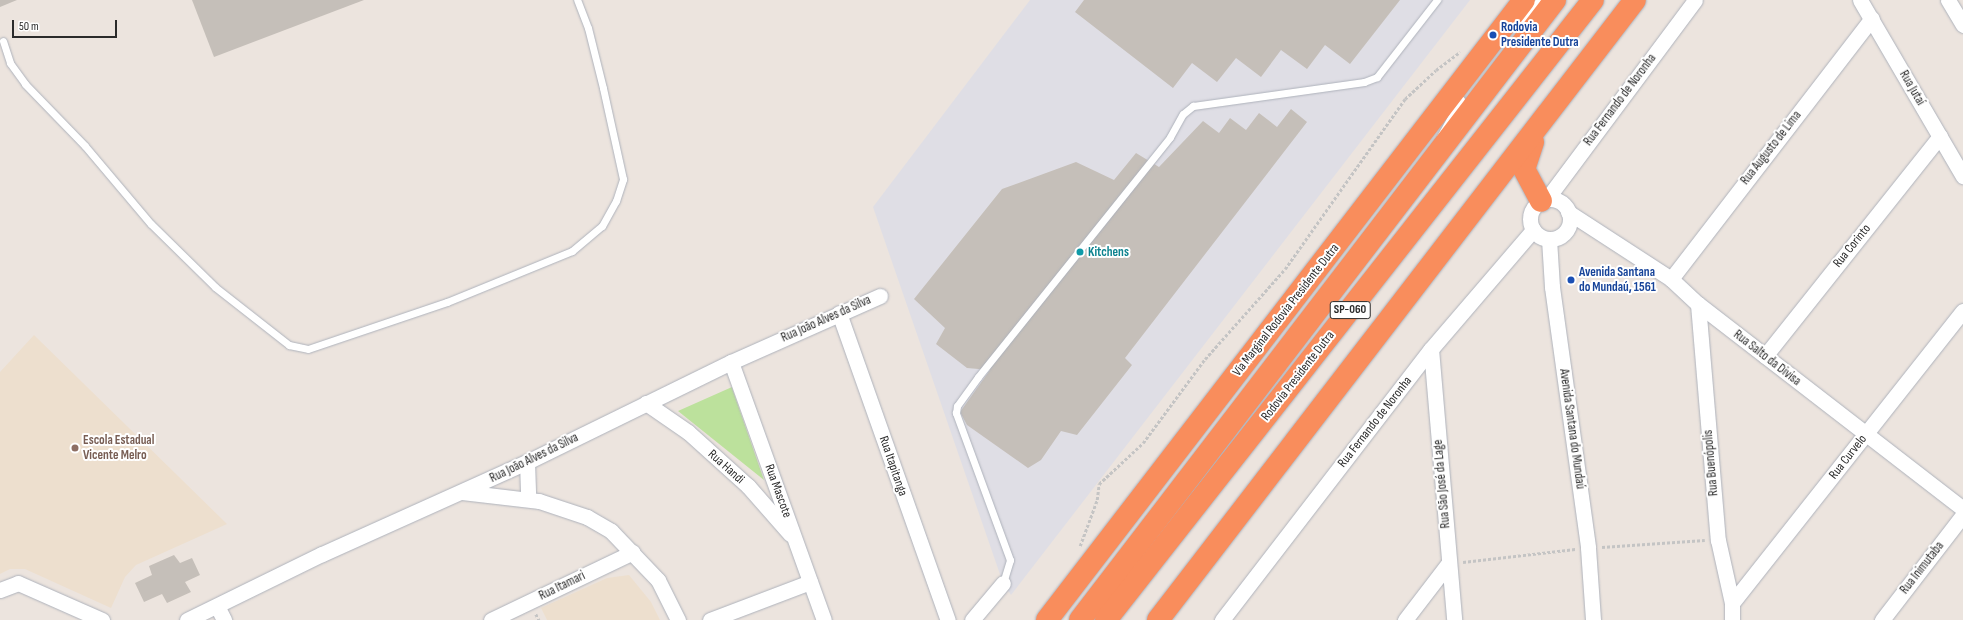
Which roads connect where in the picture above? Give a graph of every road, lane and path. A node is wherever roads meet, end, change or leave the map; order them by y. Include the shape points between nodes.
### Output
1 (577, 0) edge
2 (1437, 0) edge
3 (1524, 0) edge
4 (1539, 0) edge
5 (1555, 0) edge
6 (1593, 0) edge
7 (1635, 0) edge
8 (1652, 0) edge
9 (1694, 0) edge
10 (1860, 0) edge
11 (1948, 0) edge
12 (1872, 18) junction
13 (1963, 25) edge
14 (1515, 29) dead end
15 (1608, 36) junction
16 (3, 42) dead end
17 (1461, 51) dead end
18 (1495, 52) dead end
19 (1546, 114) junction
20 (1940, 136) junction
21 (1427, 167) junction
22 (1963, 176) edge
23 (1543, 201) junction
24 (1568, 212) junction
25 (1533, 230) junction
26 (1549, 239) junction
27 (1671, 279) junction
28 (880, 296) dead end
29 (1698, 304) junction
30 (1963, 311) edge
31 (839, 313) junction
32 (1431, 349) junction
33 (1765, 356) junction
34 (731, 362) junction
35 (646, 403) junction
36 (1866, 434) junction
37 (527, 462) junction
38 (461, 492) junction
39 (528, 499) junction
40 (1963, 509) edge
41 (1963, 515) edge
42 (796, 541) junction
43 (633, 552) junction
44 (1078, 553) dead end
45 (1448, 564) junction
46 (810, 582) junction
47 (1003, 583) joint
48 (0, 590) edge
49 (1732, 603) junction
50 (217, 606) junction
51 (1228, 617) edge
52 (102, 620) edge
53 (187, 620) edge
54 (224, 620) edge
55 (491, 620) edge
56 (678, 620) edge
57 (710, 620) edge
58 (824, 620) edge
59 (948, 620) edge
60 (972, 620) edge
61 (1047, 620) edge
62 (1080, 620) edge
63 (1106, 620) edge
64 (1158, 620) edge
65 (1405, 620) edge
66 (1454, 620) edge
67 (1593, 620) edge
68 (1732, 620) edge
69 (1882, 620) edge

1 - 16 lane via 603,88 623,179 616,201 602,226 572,250 447,302 308,349 289,345 215,287 151,224 85,146 25,84 10,63
2 - 47 lane via 1377,78 1193,106 1182,114 1170,137 978,377 957,406 956,413 1010,560
3 - 61 highway, Via Marginal Rodovia Presidente Dutra
4 - 14 lane
5 - 21 highway, Rodovia Presidente Dutra / SP-060
6 - 63 highway, Rodovia Presidente Dutra / SP-060
7 - 15 highway, SP-060
8 - 15 highway
9 - 23 street, Rua Fernando de Noronha
10 - 12 street, Rua Jutaí
11 - 13 street
12 - 20 street, Rua Jutaí
12 - 27 street, Rua Augusto de Lima
15 - 19 highway, SP-060
17 - 44 path via 1405,99 1285,269 1205,359 1143,443 1100,484 1097,500
18 - 21 lane via 1468,87 1445,124
19 - 23 highway via 1525,160 1524,169
19 - 64 highway, SP-060 via 1485,197
20 - 22 street, Rua Jutaí
20 - 33 street, Rua Corinto
21 - 62 highway, Rodovia Presidente Dutra / SP-060
23 - 24 street via 1557,200
23 - 25 street via 1530,214
24 - 26 street via 1569,223 1564,233
24 - 27 street, Rua Salto da Divisa
25 - 26 street
25 - 32 street, Rua Fernando de Noronha
26 - 67 street, Avenida Santana do Mundaú via 1552,288 1588,548
27 - 29 street, Rua Salto da Divisa
28 - 31 street, Rua João Alves da Silva
29 - 33 street, Rua Salto da Divisa
29 - 49 street, Rua Buenópolis via 1718,540
30 - 36 street, Rua Curvelo
31 - 34 street, Rua João Alves da Silva
31 - 59 street, Rua Itapitanga
32 - 45 street, Rua São José da Lage
32 - 51 street, Rua Fernando de Noronha
33 - 36 street, Rua Salto da Divisa
34 - 35 street, Rua João Alves da Silva
34 - 42 street, Rua Mascote
35 - 37 street, Rua João Alves da Silva
35 - 42 street, Rua Handi via 688,432 748,486
36 - 40 street, Rua Salto da Divisa
36 - 49 street, Rua Curvelo
37 - 38 street, Rua João Alves da Silva
37 - 39 street
38 - 39 street
38 - 50 street, Rua João Alves da Silva via 322,554
39 - 43 street via 563,507 587,517 611,531
41 - 69 street, Rua Inimutaba
42 - 46 street, Rua Mascote
43 - 55 street, Rua Itamari
43 - 56 street via 658,580
45 - 65 street
45 - 66 street, Rua São José da Lage
46 - 57 street
46 - 58 street, Rua Mascote
47 - 60 street
48 - 52 street via 18,583
49 - 68 street, Rua Buenópolis
50 - 53 street, Rua João Alves da Silva
50 - 54 street

